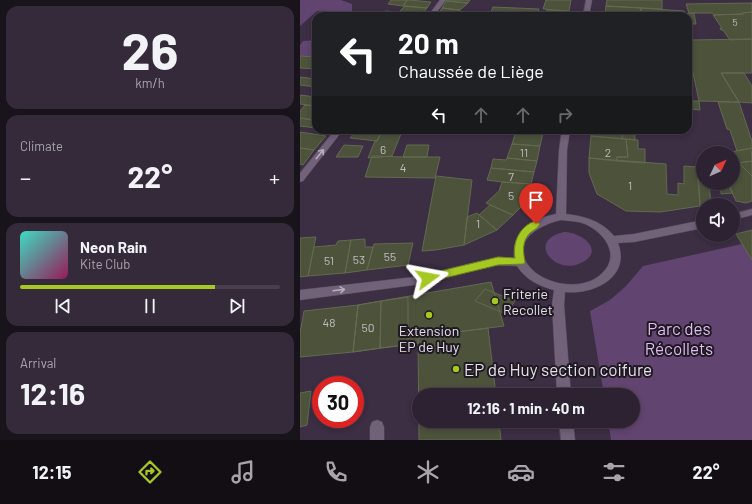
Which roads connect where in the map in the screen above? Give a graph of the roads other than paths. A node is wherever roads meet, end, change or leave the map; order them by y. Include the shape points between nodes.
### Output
1 (443, 0) edge
2 (589, 0) edge
3 (434, 12) edge
4 (587, 12) edge
5 (336, 134) edge
6 (565, 134) edge
7 (300, 179) edge
8 (752, 212) edge
9 (740, 215) edge
10 (561, 217) junction
11 (696, 225) edge
12 (612, 240) junction
13 (520, 262) junction
14 (560, 288) junction
15 (300, 295) edge
16 (564, 388) edge
17 (567, 428) edge
18 (568, 440) edge

1 - 3 street
2 - 4 street
7 -> 5 street
6 - 10 street via 562,150
8 - 9 street
10 - 12 street via 577,218 591,223 603,230
10 - 13 street via 548,219 526,231 520,240
11 - 12 street
12 - 14 street via 616,261 606,276 590,286
13 - 14 street via 529,274 542,283
15 -> 13 street via 414,281 498,261
14 - 16 street via 558,305
17 - 18 street

